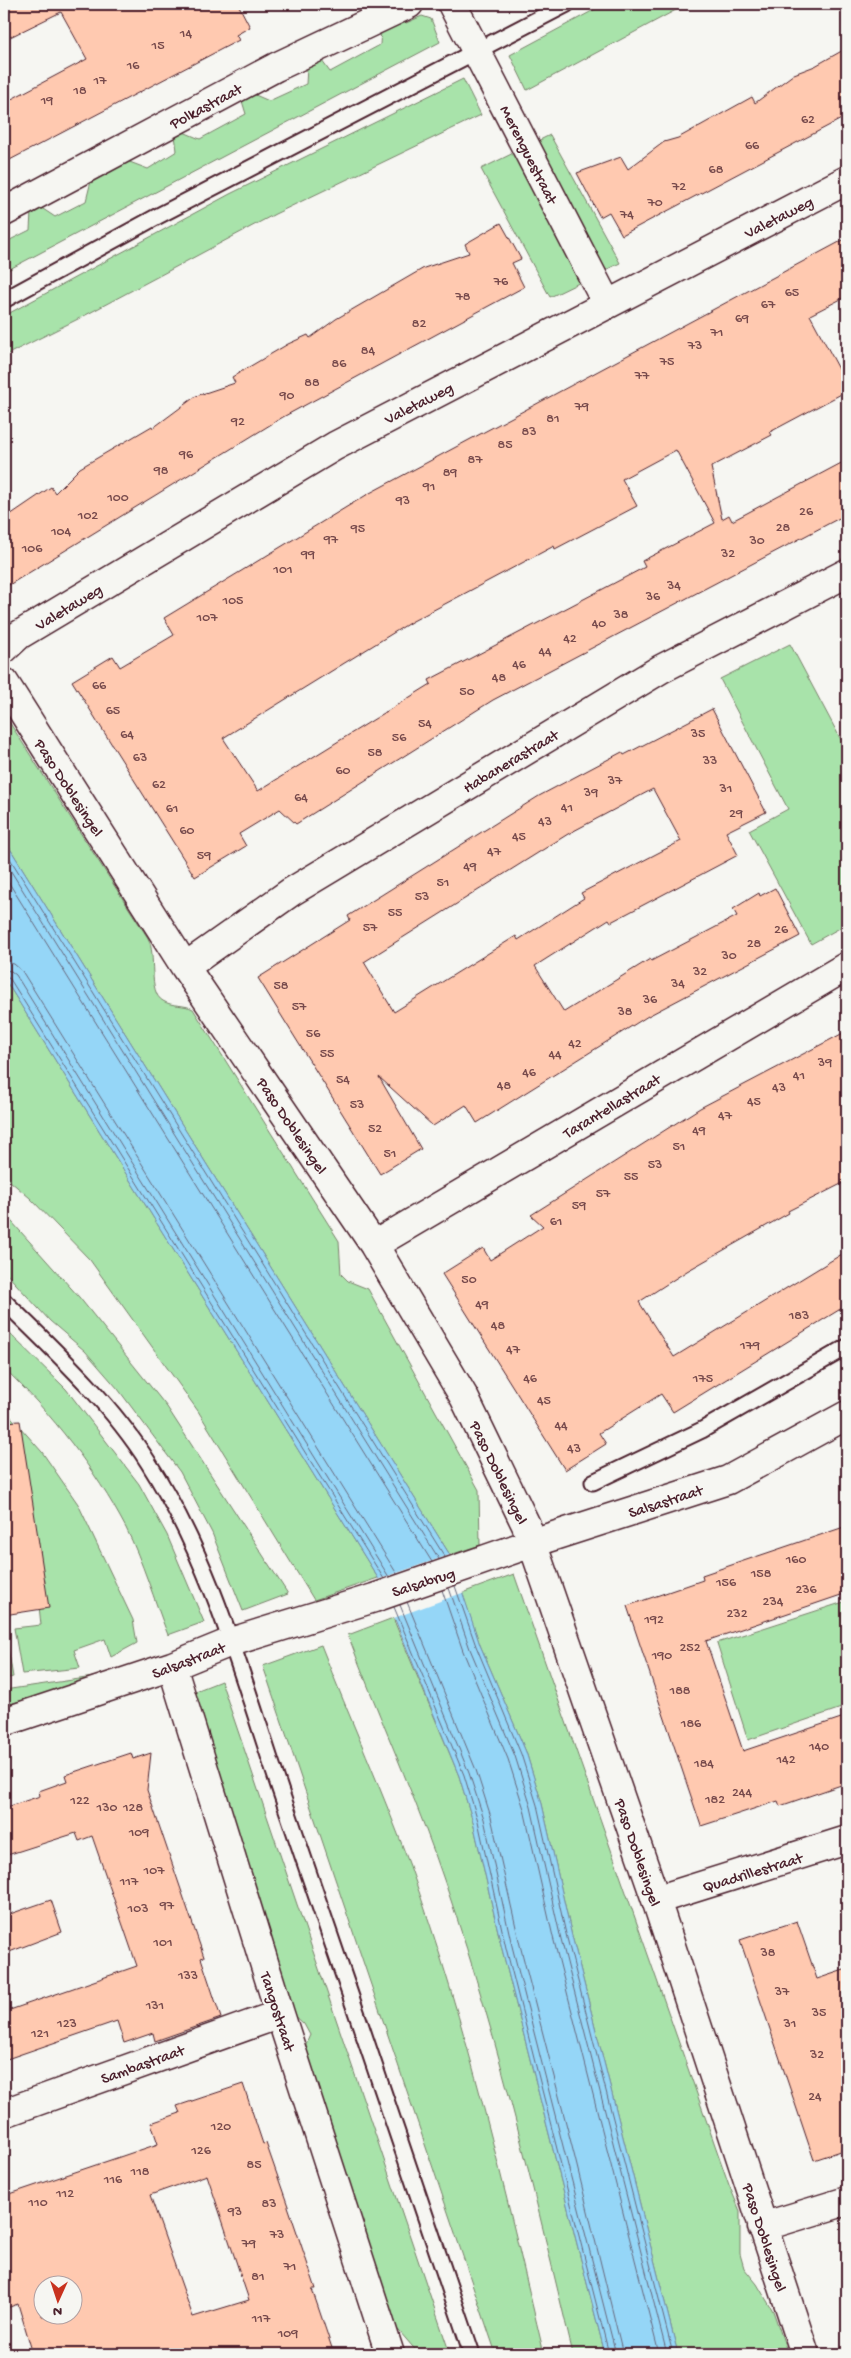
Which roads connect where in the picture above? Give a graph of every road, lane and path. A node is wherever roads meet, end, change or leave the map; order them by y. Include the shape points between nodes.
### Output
1 (409, 4) edge
2 (452, 4) edge
3 (567, 4) edge
4 (477, 51) junction
5 (847, 180) edge
6 (4, 212) edge
7 (4, 300) edge
8 (607, 304) junction
9 (847, 573) edge
10 (4, 649) edge
11 (4, 682) edge
12 (847, 966) edge
13 (185, 967) junction
14 (374, 1245) junction
15 (4, 1301) edge
16 (847, 1347) edge
17 (847, 1415) edge
18 (593, 1482) dead end
19 (532, 1543) junction
20 (473, 1564) joint
21 (374, 1598) joint
22 (231, 1642) junction
23 (172, 1666) junction
24 (4, 1722) edge
25 (847, 1840) edge
26 (656, 1900) junction
27 (280, 2014) junction
28 (4, 2113) edge
29 (847, 2201) edge
30 (762, 2227) junction
31 (390, 2354) edge
32 (472, 2354) edge
33 (805, 2354) edge

1 - 6 street, Polkastraat via 276,67
2 - 4 street, Merenguestraat
3 - 4 lane
4 - 7 lane
4 - 8 street, Merenguestraat
5 - 8 street, Valetaweg
8 - 10 street, Valetaweg via 335,446 19,635
9 - 13 street, Habanerastraat via 661,669 291,892
11 - 13 street, Paso Doblesingel
12 - 14 street, Tarantellastraat
13 - 14 street, Paso Doblesingel
14 - 19 street, Paso Doblesingel via 464,1397
15 - 22 lane via 81,1377 147,1460 194,1543
16 - 18 lane via 702,1430
17 - 19 street, Salsastraat via 728,1480
19 - 20 street, Salsastraat
19 - 26 street, Paso Doblesingel
20 - 21 street, Salsabrug
21 - 22 street, Salsastraat
22 - 23 street, Salsastraat
22 - 32 lane
23 - 24 street, Salsastraat
23 - 27 street, Tangostraat
25 - 26 street, Quadrillestraat
26 - 30 street, Paso Doblesingel
27 - 28 street, Sambastraat
27 - 31 street, Tangostraat
29 - 30 street
30 - 33 street, Paso Doblesingel

